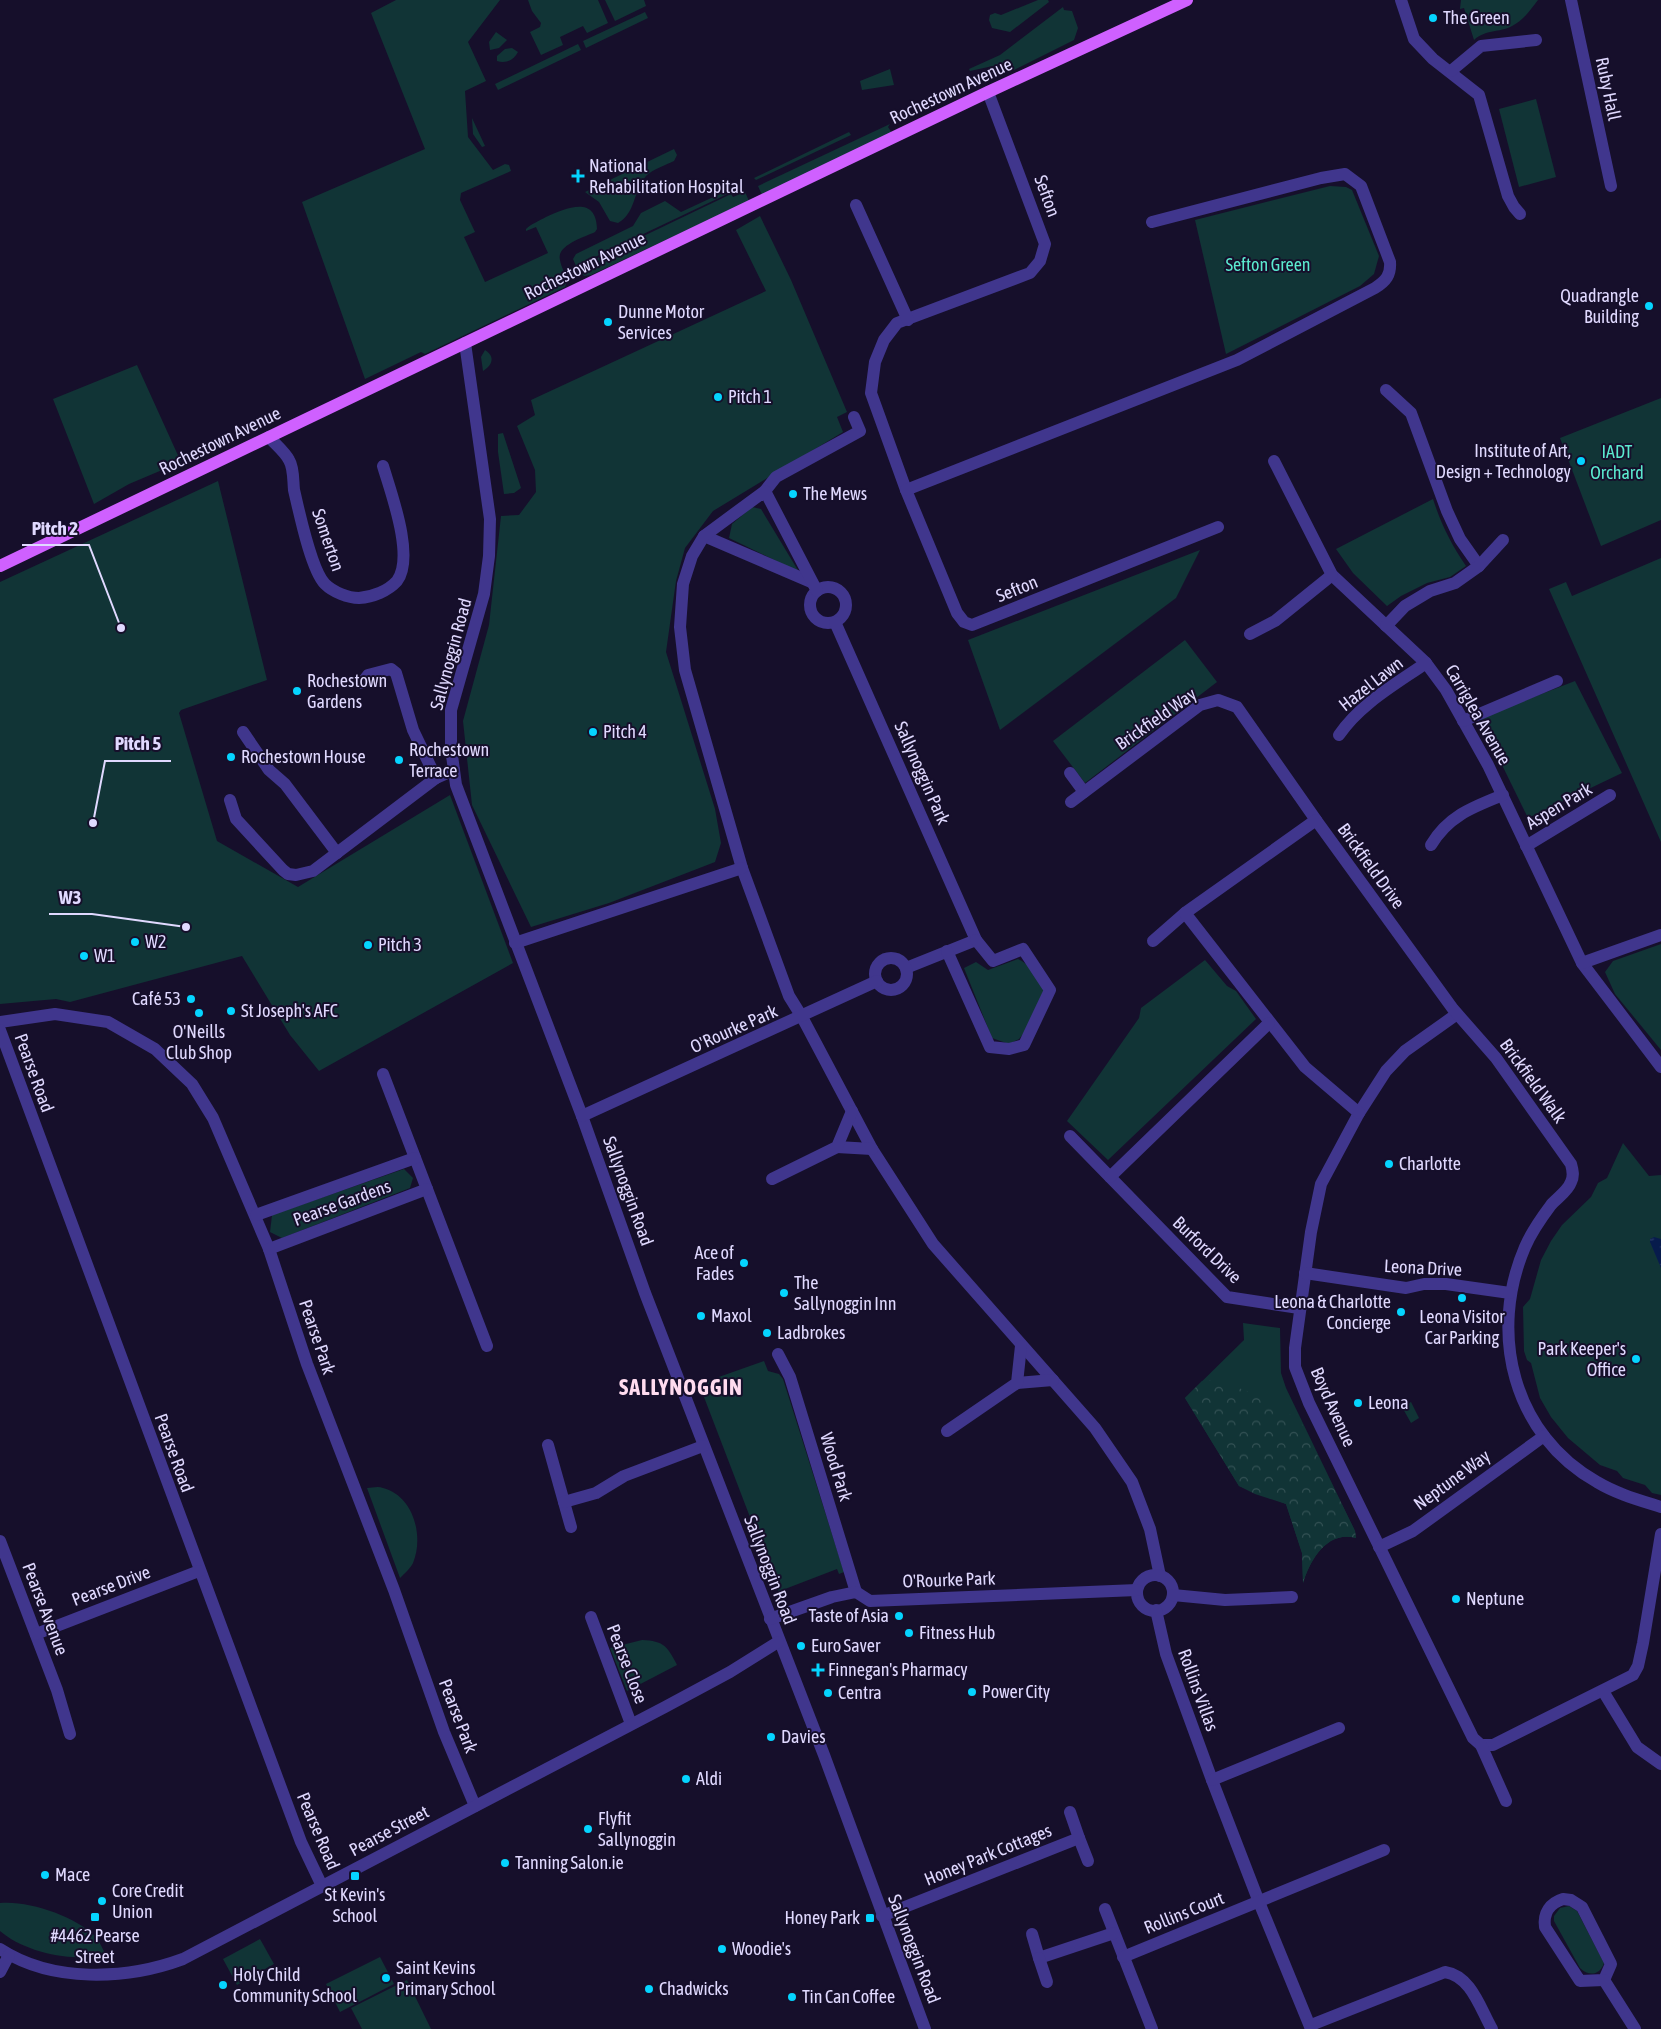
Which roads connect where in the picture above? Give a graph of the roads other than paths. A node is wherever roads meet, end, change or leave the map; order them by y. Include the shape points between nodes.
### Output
1 (1187, 0) edge
2 (1401, 0) edge
3 (1571, 0) edge
4 (1536, 40) dead end
5 (1451, 71) junction
6 (988, 92) junction
7 (1611, 186) dead end
8 (856, 205) dead end
9 (1520, 214) dead end
10 (1152, 222) dead end
11 (908, 320) junction
12 (465, 343) junction
13 (1386, 390) dead end
14 (854, 417) dead end
15 (269, 437) junction
16 (1274, 461) dead end
17 (383, 466) dead end
18 (764, 490) junction
19 (906, 490) junction
20 (1218, 527) dead end
21 (704, 536) junction
22 (1503, 540) dead end
23 (0, 566) edge
24 (1479, 566) junction
25 (1332, 575) junction
26 (814, 587) junction
27 (835, 622) junction
28 (1386, 626) junction
29 (1250, 634) dead end
30 (1426, 663) junction
31 (1557, 681) dead end
32 (362, 683) dead end
33 (1463, 721) junction
34 (243, 732) dead end
35 (1340, 735) dead end
36 (454, 770) junction
37 (1070, 773) dead end
38 (436, 778) junction
39 (1084, 792) junction
40 (1503, 795) junction
41 (1610, 795) dead end
42 (230, 800) dead end
43 (1071, 802) dead end
44 (1316, 820) junction
45 (1431, 845) dead end
46 (1526, 846) junction
47 (337, 853) junction
48 (742, 868) junction
49 (1185, 913) junction
50 (1661, 935) edge
51 (976, 940) junction
52 (1153, 941) dead end
53 (515, 943) junction
54 (947, 951) junction
55 (1582, 963) junction
56 (906, 968) junction
57 (877, 981) junction
58 (1457, 1014) junction
59 (802, 1017) junction
60 (0, 1022) edge
61 (1269, 1023) junction
62 (0, 1030) edge
63 (1661, 1067) edge
64 (383, 1074) dead end
65 (852, 1111) junction
66 (1360, 1113) junction
67 (582, 1116) junction
68 (1070, 1136) dead end
69 (837, 1147) junction
70 (872, 1149) junction
71 (415, 1158) junction
72 (1110, 1178) junction
73 (772, 1179) dead end
74 (427, 1189) junction
75 (256, 1215) junction
76 (269, 1249) junction
77 (1305, 1273) junction
78 (1510, 1293) junction
79 (1299, 1308) junction
80 (487, 1346) dead end
81 (1021, 1346) junction
82 (778, 1354) dead end
83 (1053, 1380) junction
84 (1017, 1382) junction
85 (947, 1431) dead end
86 (1544, 1436) junction
87 (548, 1445) dead end
88 (703, 1446) junction
89 (564, 1502) junction
90 (1661, 1507) edge
91 (571, 1527) dead end
92 (1661, 1534) edge
93 (0, 1540) edge
94 (1379, 1547) junction
95 (199, 1571) junction
96 (1160, 1576) junction
97 (1138, 1590) junction
98 (856, 1592) junction
99 (1173, 1595) junction
100 (1292, 1597) dead end
101 (1156, 1610) junction
102 (591, 1616) dead end
103 (770, 1619) junction
104 (36, 1634) junction
105 (778, 1642) junction
106 (1603, 1691) junction
107 (632, 1724) junction
108 (1339, 1728) dead end
109 (70, 1734) dead end
110 (1481, 1745) junction
111 (1661, 1764) edge
112 (1212, 1780) junction
113 (1506, 1802) dead end
114 (475, 1806) junction
115 (1070, 1812) dead end
116 (1079, 1838) junction
117 (1384, 1850) dead end
118 (1088, 1861) dead end
119 (322, 1886) junction
120 (1259, 1902) junction
121 (1105, 1909) dead end
122 (882, 1916) junction
123 (1114, 1933) junction
124 (1032, 1934) dead end
125 (5, 1952) edge
126 (1123, 1957) junction
127 (1039, 1958) junction
128 (0, 1972) edge
129 (1604, 1980) junction
130 (1047, 1982) dead end
131 (1318, 2026) edge
132 (925, 2029) edge
133 (1152, 2029) edge
134 (1492, 2029) edge
135 (1635, 2029) edge

1 - 6 main road, Rochestown Avenue
2 - 5 street via 1414,39 1433,59
3 - 7 street, Ruby Hall
4 - 5 street via 1481,46
5 - 9 street via 1479,95 1508,196
6 - 11 street, Sefton via 1045,244 1040,261 1030,272
6 - 12 main road, Rochestown Avenue
8 - 11 street
10 - 19 street via 1345,174 1361,186 1390,262 1389,276 1375,288 1237,360
11 - 19 street, Sefton via 897,324 884,340 875,362 871,393
12 - 15 main road, Rochestown Avenue
12 - 36 street, Sallynoggin Road via 484,466 490,540 484,594 451,710
13 - 24 street via 1411,413 1447,511
14 - 18 street via 860,431 776,477
15 - 17 street, Somerton via 290,460 305,535 319,576 331,589 347,596 369,597 384,591 401,573 404,561 400,529
15 - 23 main road, Rochestown Avenue
16 - 25 street, Carriglea Avenue
18 - 21 street
18 - 26 street
19 - 20 street, Sefton via 957,613 964,622 972,625
21 - 26 street
21 - 48 street via 692,556 683,584 681,635 685,670
22 - 24 street
24 - 28 street via 1455,583 1430,591 1405,606
25 - 28 street, Carriglea Avenue
25 - 29 street via 1275,620
26 - 27 street via 813,613 821,621
26 - 27 street via 833,588 843,594 845,611
27 - 51 street, Sallynoggin Park
28 - 30 street, Carriglea Avenue
30 - 33 street, Carriglea Avenue
30 - 35 street, Hazel Lawn via 1376,698 1348,722
31 - 33 street
32 - 38 street via 368,675 391,669 396,672 413,730
33 - 40 street, Carriglea Avenue
34 - 47 street via 269,770 286,784
36 - 38 street
36 - 53 street, Sallynoggin Road via 468,819
37 - 39 street
38 - 47 street
39 - 43 street, Brickfield Way
39 - 44 street, Brickfield Way via 1200,705 1218,700 1237,707
40 - 45 street via 1461,812 1440,830
40 - 46 street, Carriglea Avenue
41 - 46 street, Aspen Park
42 - 47 street via 236,819 288,874 306,874
44 - 49 street, Brickfield Drive
44 - 58 street, Brickfield Drive
46 - 55 street, Carriglea Avenue
48 - 53 street
48 - 59 street via 789,996
49 - 52 street, Brickfield Drive
49 - 61 street
50 - 55 street
51 - 54 street
51 - 54 street, Sallynoggin Park via 992,961 1022,949 1050,990 1024,1046 1009,1049 990,1046
53 - 67 street, Sallynoggin Road
54 - 56 street
55 - 63 street, Carriglea Avenue
56 - 57 street via 907,978 897,989 885,989
56 - 57 street via 894,959 885,960 876,968
57 - 59 street
58 - 66 street, Boyd Avenue via 1405,1051 1386,1071
58 - 78 street, Brickfield Walk via 1496,1058 1572,1164 1574,1174 1570,1185 1549,1208 1526,1245
59 - 65 street, O'Rourke Park
59 - 67 street, O'Rourke Park
60 - 75 street, Pearse Park via 55,1014 108,1022 155,1049 192,1084 213,1118
61 - 66 street via 1305,1067
61 - 72 street
62 - 95 street, Pearse Road
64 - 71 street
65 - 69 street
65 - 70 street, O'Rourke Park
66 - 77 street, Boyd Avenue via 1321,1184 1314,1208
67 - 88 street, Sallynoggin Road
68 - 72 street, Burford Drive
69 - 70 street
69 - 73 street
70 - 81 street, O'Rourke Park via 933,1244
71 - 74 street
71 - 75 street, Pearse Gardens
72 - 79 street, Burford Drive via 1227,1298
74 - 76 street, Pearse Gardens
74 - 80 street
75 - 76 street, Pearse Park
76 - 114 street, Pearse Park via 307,1364 394,1590 444,1732
77 - 78 street, Leona Drive via 1406,1288 1446,1284
77 - 79 street, Boyd Avenue
78 - 86 street via 1508,1332 1514,1378
79 - 94 street, Boyd Avenue via 1296,1367 1309,1404
81 - 83 street, O'Rourke Park
81 - 84 street
82 - 98 street, Wood Park via 790,1377
83 - 84 street
83 - 96 street, O'Rourke Park via 1095,1428 1132,1482 1150,1529
84 - 85 street
86 - 90 street via 1573,1466 1596,1482
86 - 94 street, Neptune Way via 1413,1531
87 - 89 street
88 - 89 street via 624,1476 596,1493
88 - 103 street, Sallynoggin Road
89 - 91 street
92 - 106 street via 1638,1666 1633,1675
93 - 104 street, Pearse Avenue
94 - 110 street, Boyd Avenue via 1473,1738
95 - 104 street, Pearse Drive
95 - 119 street, Pearse Road via 301,1842
96 - 97 street via 1148,1576 1139,1584
96 - 99 street via 1170,1583
97 - 98 street, O'Rourke Park via 870,1601
97 - 101 street via 1140,1602 1150,1610
98 - 103 street
99 - 100 street via 1224,1600
99 - 101 street via 1167,1606
101 - 112 street, Rollins Villas via 1166,1654
102 - 107 street, Pearse Close
103 - 105 street, Sallynoggin Road
104 - 109 street, Pearse Avenue
105 - 107 street, Pearse Street via 730,1672
105 - 122 street, Sallynoggin Road via 824,1755
106 - 110 street via 1493,1745
106 - 111 street via 1637,1747
107 - 114 street, Pearse Street
108 - 112 street
110 - 113 street, Boyd Avenue
112 - 120 street, Rollins Villas
114 - 119 street, Pearse Street
115 - 116 street, Honey Park Cottages
116 - 118 street, Honey Park Cottages
116 - 122 street, Honey Park Cottages
117 - 120 street
119 - 125 street, Pearse Street via 162,1967 72,1975 40,1968
120 - 126 street, Rollins Court
120 - 131 street, Rollins Villas
121 - 123 street
122 - 132 street, Sallynoggin Road
123 - 126 street
123 - 127 street
124 - 127 street
125 - 128 street
126 - 133 street
127 - 130 street
129 - 129 street via 1611,1964 1582,1907 1570,1900 1555,1901 1545,1914 1545,1927 1580,1981
129 - 135 street
131 - 134 street via 1445,1972 1465,1981

